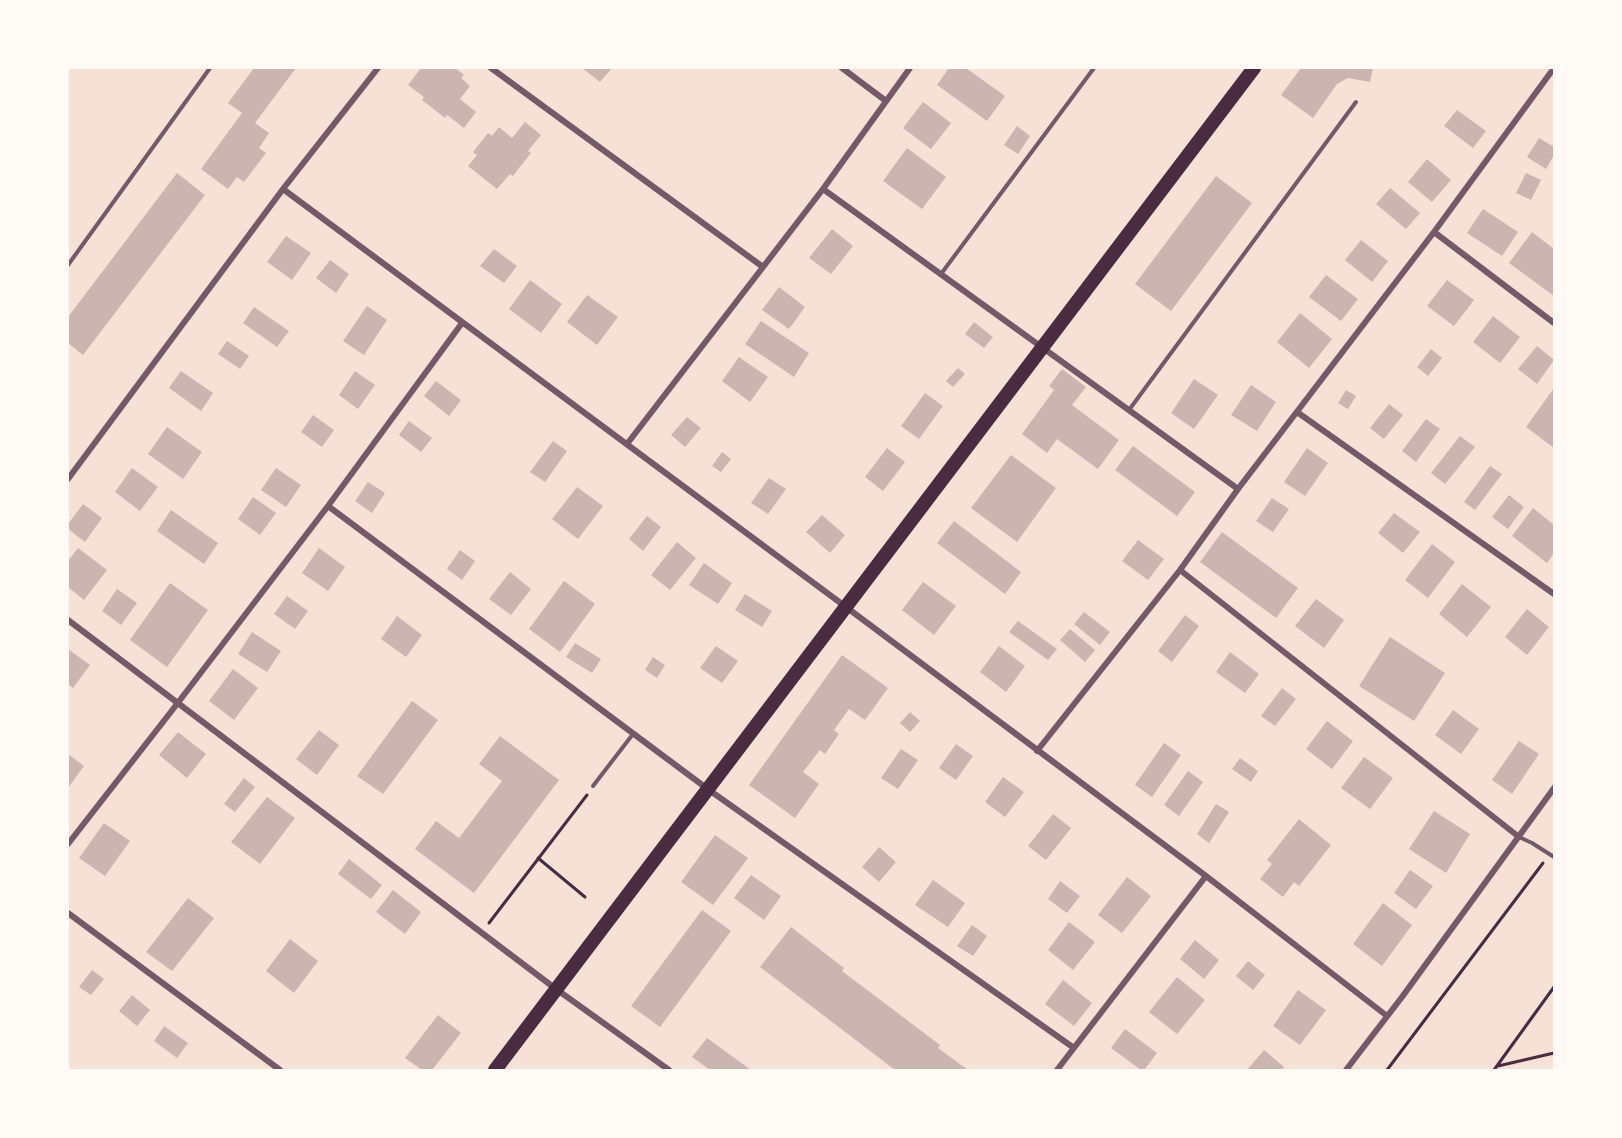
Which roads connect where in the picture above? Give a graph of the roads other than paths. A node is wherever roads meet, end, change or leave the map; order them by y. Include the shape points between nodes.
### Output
1 (210, 68) edge
2 (378, 68) edge
3 (491, 68) edge
4 (842, 68) edge
5 (910, 68) edge
6 (1094, 68) edge
7 (1254, 68) edge
8 (1554, 68) edge
9 (886, 100) junction
10 (1356, 102) dead end
11 (283, 189) junction
12 (823, 189) junction
13 (1434, 232) junction
14 (68, 265) edge
15 (763, 267) junction
16 (941, 274) junction
17 (462, 323) junction
18 (1554, 323) edge
19 (1042, 347) junction
20 (1129, 410) junction
21 (1297, 412) junction
22 (627, 444) junction
23 (68, 479) edge
24 (1238, 489) junction
25 (328, 506) junction
26 (1180, 570) junction
27 (1554, 594) edge
28 (846, 607) junction
29 (68, 620) edge
30 (177, 704) junction
31 (633, 734) junction
32 (1036, 751) junction
33 (593, 786) road end
34 (1554, 788) edge
35 (709, 790) junction
36 (1519, 837) junction
37 (68, 844) edge
38 (1552, 855) edge
39 (1206, 876) junction
40 (68, 913) edge
41 (556, 989) junction
42 (1388, 1016) junction
43 (1074, 1048) junction
44 (280, 1071) edge
45 (495, 1071) edge
46 (669, 1071) edge
47 (1057, 1071) edge
48 (1346, 1071) edge

1 - 14 lane
2 - 11 street
3 - 15 street
4 - 9 street
5 - 9 street
6 - 16 lane
7 - 19 main road
8 - 13 street
9 - 12 street
10 - 20 lane
11 - 17 street
11 - 23 street
12 - 15 street
12 - 16 street
13 - 18 street
13 - 21 street
15 - 22 street
16 - 19 street
17 - 22 street
17 - 25 street
19 - 20 street
19 - 28 main road
20 - 24 street
21 - 24 street
21 - 27 street
22 - 28 street
24 - 26 street
25 - 30 street
25 - 31 street
26 - 32 street
26 - 36 street
28 - 32 street
28 - 35 main road
29 - 30 street
30 - 37 street
30 - 41 street
31 - 33 lane
31 - 35 street
32 - 39 street
34 - 36 street
35 - 41 main road
35 - 43 street
36 - 38 lane
36 - 42 street
39 - 42 street
39 - 43 street
40 - 44 street
41 - 45 main road
41 - 46 street
42 - 48 street
43 - 47 street

